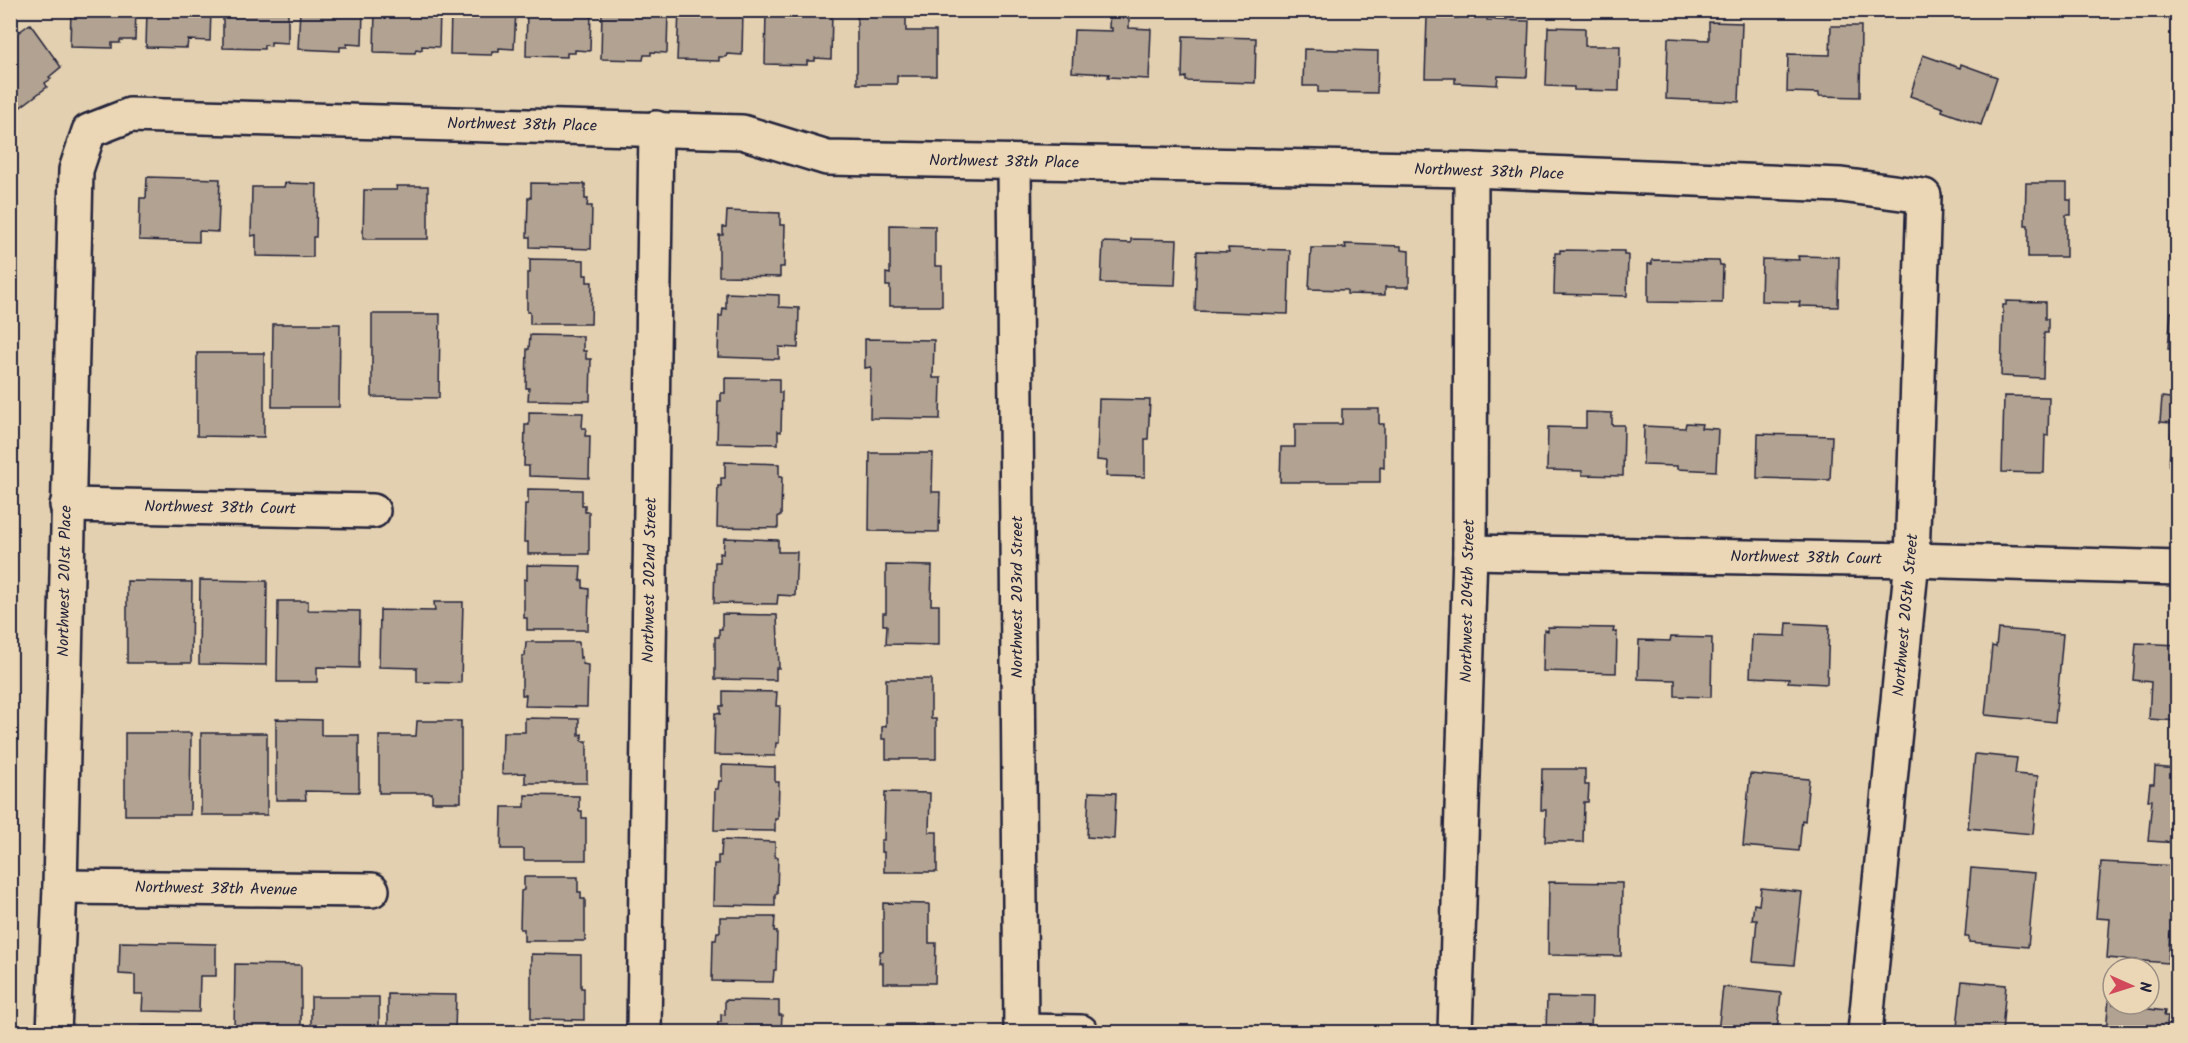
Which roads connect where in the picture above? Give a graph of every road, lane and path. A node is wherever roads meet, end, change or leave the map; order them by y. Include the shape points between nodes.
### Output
1 (656, 128) junction
2 (89, 131) joint
3 (1014, 162) junction
4 (1471, 170) junction
5 (1924, 196) joint
6 (67, 505) junction
7 (373, 511) dead end
8 (1470, 552) junction
9 (1912, 560) junction
10 (2178, 568) edge
11 (60, 887) junction
12 (372, 890) dead end
13 (54, 1032) edge
14 (644, 1032) edge
15 (1021, 1032) edge
16 (1081, 1032) edge
17 (1455, 1032) edge
18 (1865, 1032) edge

1 - 2 street, Northwest 38th Place via 130,115
1 - 3 street, Northwest 38th Place via 742,132 827,158
1 - 14 street, Northwest 202nd Street
2 - 6 street, Northwest 201st Place via 76,170
3 - 4 street, Northwest 38th Place
3 - 15 street, Northwest 203rd Street
4 - 5 street, Northwest 38th Place via 1841,185
4 - 8 street, Northwest 204th Street
5 - 9 street, Northwest 205th Street
6 - 7 street, Northwest 38th Court
6 - 11 street, Northwest 201st Place
8 - 9 street, Northwest 38th Court
8 - 17 street, Northwest 204th Street
9 - 10 street, Northwest 38th Court
9 - 18 street, Northwest 205th Street
11 - 12 street, Northwest 38th Avenue
11 - 13 street, Northwest 201st Place
15 - 16 street

